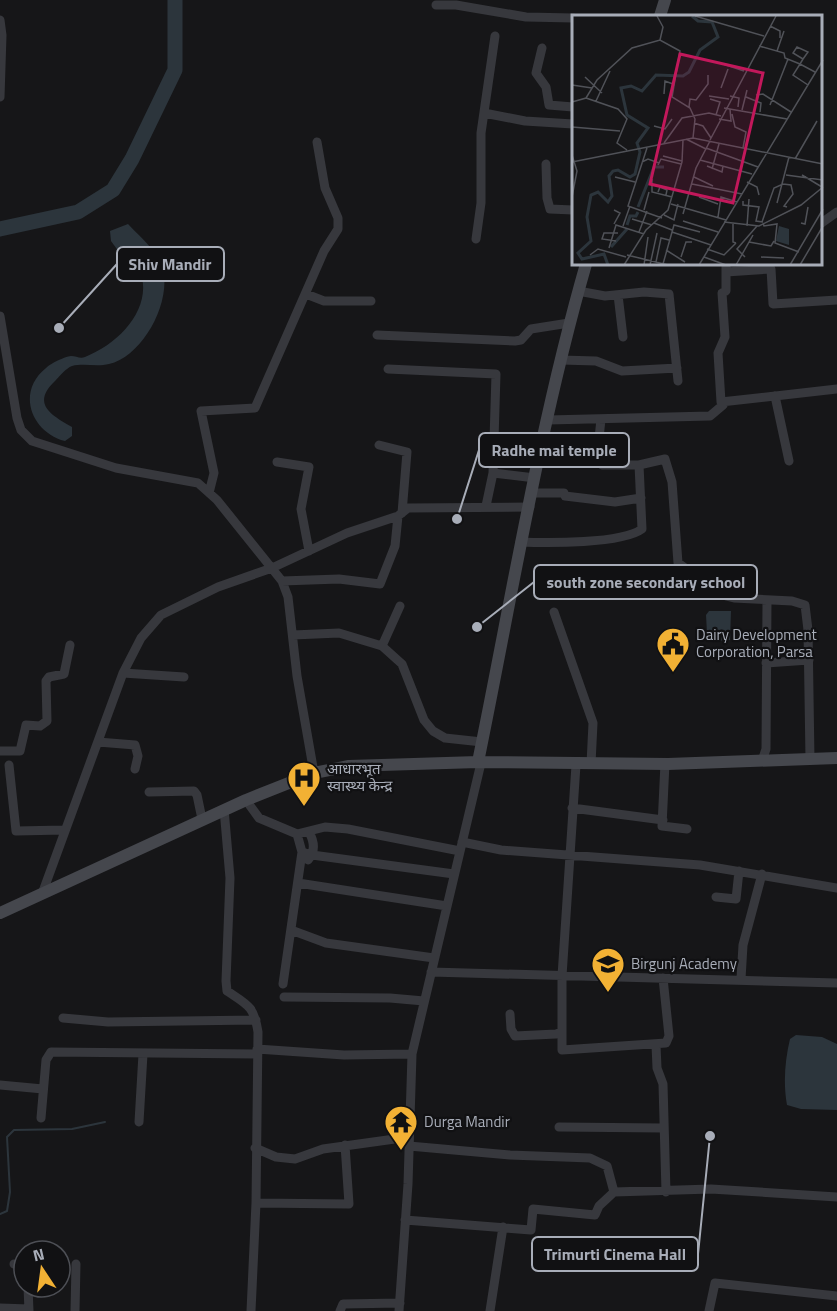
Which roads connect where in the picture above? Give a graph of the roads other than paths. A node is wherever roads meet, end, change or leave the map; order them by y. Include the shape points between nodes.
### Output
1 (665, 0) edge
2 (436, 4) dead end
3 (660, 15) edge
4 (572, 18) edge
5 (0, 20) edge
6 (495, 36) dead end
7 (542, 48) dead end
8 (0, 97) edge
9 (572, 107) edge
10 (484, 113) junction
11 (572, 124) edge
12 (317, 142) dead end
13 (546, 164) dead end
14 (572, 210) edge
15 (837, 212) edge
16 (822, 223) edge
17 (476, 238) dead end
18 (585, 266) edge
19 (726, 268) edge
20 (578, 291) junction
21 (306, 294) junction
22 (618, 295) junction
23 (837, 300) edge
24 (371, 301) dead end
25 (0, 316) edge
26 (569, 323) junction
27 (377, 335) dead end
28 (623, 337) dead end
29 (561, 360) junction
30 (677, 368) junction
31 (388, 369) dead end
32 (678, 381) dead end
33 (837, 389) edge
34 (775, 396) junction
35 (721, 402) junction
36 (548, 420) junction
37 (601, 420) junction
38 (379, 445) dead end
39 (789, 461) dead end
40 (277, 462) dead end
41 (639, 465) junction
42 (493, 473) junction
43 (535, 478) junction
44 (209, 493) junction
45 (532, 493) junction
46 (641, 498) junction
47 (486, 506) junction
48 (530, 507) junction
49 (400, 514) junction
50 (520, 542) junction
51 (309, 551) junction
52 (272, 568) junction
53 (282, 581) junction
54 (766, 600) junction
55 (400, 606) dead end
56 (554, 612) dead end
57 (293, 635) junction
58 (70, 645) dead end
59 (382, 646) junction
60 (809, 660) junction
61 (766, 663) junction
62 (123, 673) junction
63 (184, 677) dead end
64 (98, 742) junction
65 (482, 742) junction
66 (0, 751) edge
67 (837, 758) edge
68 (810, 760) junction
69 (762, 761) junction
70 (479, 763) junction
71 (665, 763) junction
72 (591, 764) junction
73 (9, 765) dead end
74 (576, 765) junction
75 (135, 769) dead end
76 (314, 773) junction
77 (149, 792) dead end
78 (246, 800) junction
79 (572, 808) junction
80 (224, 809) junction
81 (202, 819) junction
82 (663, 820) junction
83 (687, 829) dead end
84 (64, 830) junction
85 (309, 832) junction
86 (297, 834) junction
87 (461, 847) junction
88 (302, 852) junction
89 (312, 855) junction
90 (569, 856) junction
91 (299, 870) junction
92 (739, 871) junction
93 (454, 874) junction
94 (762, 874) junction
95 (298, 882) junction
96 (837, 888) edge
97 (42, 894) junction
98 (716, 897) dead end
99 (447, 906) junction
100 (0, 913) edge
101 (291, 930) junction
102 (434, 958) junction
103 (431, 972) junction
104 (562, 976) junction
105 (663, 978) junction
106 (741, 979) junction
107 (837, 983) edge
108 (283, 984) dead end
109 (284, 997) dead end
110 (424, 1001) junction
111 (510, 1014) dead end
112 (63, 1018) dead end
113 (256, 1020) junction
114 (562, 1032) junction
115 (656, 1045) junction
116 (257, 1052) junction
117 (143, 1054) junction
118 (411, 1054) junction
119 (0, 1085) edge
120 (43, 1089) junction
121 (40, 1118) dead end
122 (140, 1122) dead end
123 (559, 1127) dead end
124 (663, 1128) junction
125 (409, 1141) junction
126 (345, 1145) junction
127 (255, 1148) junction
128 (614, 1192) junction
129 (666, 1192) junction
130 (837, 1197) edge
131 (256, 1203) junction
132 (405, 1220) junction
133 (503, 1227) junction
134 (76, 1264) dead end
135 (837, 1296) edge
136 (399, 1307) edge
137 (0, 1308) edge
138 (29, 1310) edge
139 (75, 1311) edge
140 (250, 1311) edge
141 (340, 1311) edge
142 (490, 1311) edge
143 (709, 1311) edge

1 - 3 main road
2 - 4 street via 526,17
5 - 8 street
6 - 10 street
7 - 9 street via 536,73 546,87 549,105
10 - 11 street
10 - 17 street
12 - 21 street via 338,229
13 - 14 street via 550,209
15 - 16 street
18 - 20 main road
19 - 23 street via 771,269 773,304
19 - 35 street via 726,291 722,293 725,337 718,353
20 - 22 street
20 - 26 main road
21 - 24 street via 324,301
21 - 44 street via 255,408 201,411 214,473
22 - 28 street
22 - 30 street via 669,294
25 - 44 street via 17,418 21,430 32,441 116,468 198,483
26 - 27 street via 531,328 515,341
26 - 29 main road
29 - 30 street via 596,361 622,371
29 - 36 main road
30 - 32 street
31 - 42 street via 496,374
33 - 34 street
34 - 35 street
34 - 39 street
35 - 37 street via 723,405 710,416
36 - 37 street
36 - 43 main road
37 - 41 street via 597,458 602,465
38 - 49 street via 407,452
40 - 51 street via 309,467 302,509
41 - 46 street
41 - 54 street via 665,459 672,482 678,563 692,573 696,582 721,584 726,596
42 - 43 street
42 - 47 street
43 - 45 main road
44 - 52 street
45 - 46 street via 564,493 615,502
45 - 48 main road
46 - 50 street via 640,531 601,539
47 - 48 street
47 - 49 street via 408,508
48 - 50 main road
49 - 51 street
49 - 53 street via 395,546 386,577 380,584 339,579
50 - 65 main road
51 - 52 street
52 - 53 street
52 - 62 street via 218,587 161,615 141,638
53 - 57 street
54 - 60 street via 805,605
54 - 61 street
55 - 59 street
56 - 72 street via 592,723
57 - 59 street via 339,633
57 - 76 street
58 - 66 street via 64,674 46,681 46,721 40,726 26,725 20,751
59 - 65 street via 402,664 424,720 434,731 445,738
60 - 61 street
60 - 68 street
61 - 69 street via 766,749
62 - 63 street
62 - 64 street
64 - 75 street via 135,745
64 - 84 street
65 - 70 main road
67 - 68 main road
68 - 69 main road
69 - 71 main road
70 - 74 main road
70 - 76 main road via 349,766
70 - 87 street
71 - 72 main road
71 - 82 street
72 - 74 main road
73 - 84 street via 16,831
74 - 79 street
76 - 78 main road
77 - 81 street via 194,791
78 - 80 main road
78 - 86 street via 259,818
79 - 82 street
79 - 90 street
80 - 81 main road
80 - 113 street via 230,878 227,991 250,1006
81 - 97 main road
82 - 83 street via 662,826
84 - 97 street
85 - 86 street
85 - 87 street via 325,827 348,829
85 - 89 street
86 - 88 street
87 - 90 street
87 - 93 street
88 - 89 street
88 - 91 street
89 - 91 street
89 - 93 street
90 - 92 street
90 - 104 street
91 - 95 street
92 - 94 street
92 - 98 street via 736,899
93 - 99 street
94 - 96 street
94 - 106 street via 743,945
95 - 99 street
95 - 101 street
97 - 100 main road
99 - 102 street
101 - 102 street via 326,944
101 - 108 street
102 - 103 street
103 - 104 street
103 - 110 street
104 - 105 street
104 - 114 street
105 - 106 street
105 - 115 street via 669,1036 666,1043
106 - 107 street
109 - 110 street
110 - 118 street
111 - 114 street via 515,1036
112 - 113 street via 108,1022
113 - 116 street
114 - 115 street via 562,1050
115 - 124 street via 657,1068 663,1084
116 - 117 street
116 - 118 street
116 - 127 street
117 - 120 street via 51,1052 46,1060
117 - 122 street
118 - 125 street
119 - 120 street
120 - 121 street
123 - 124 street
124 - 129 street
125 - 126 street
125 - 128 street via 590,1158 607,1166
125 - 132 street
126 - 127 street via 295,1159 276,1157
126 - 131 street via 349,1204
127 - 131 street
128 - 129 street
128 - 133 street via 595,1215 533,1209 531,1230
129 - 130 street via 711,1189
131 - 140 street
132 - 133 street
132 - 136 street
133 - 142 street
134 - 139 street
135 - 143 street via 715,1283
136 - 141 street via 343,1304
137 - 138 street

